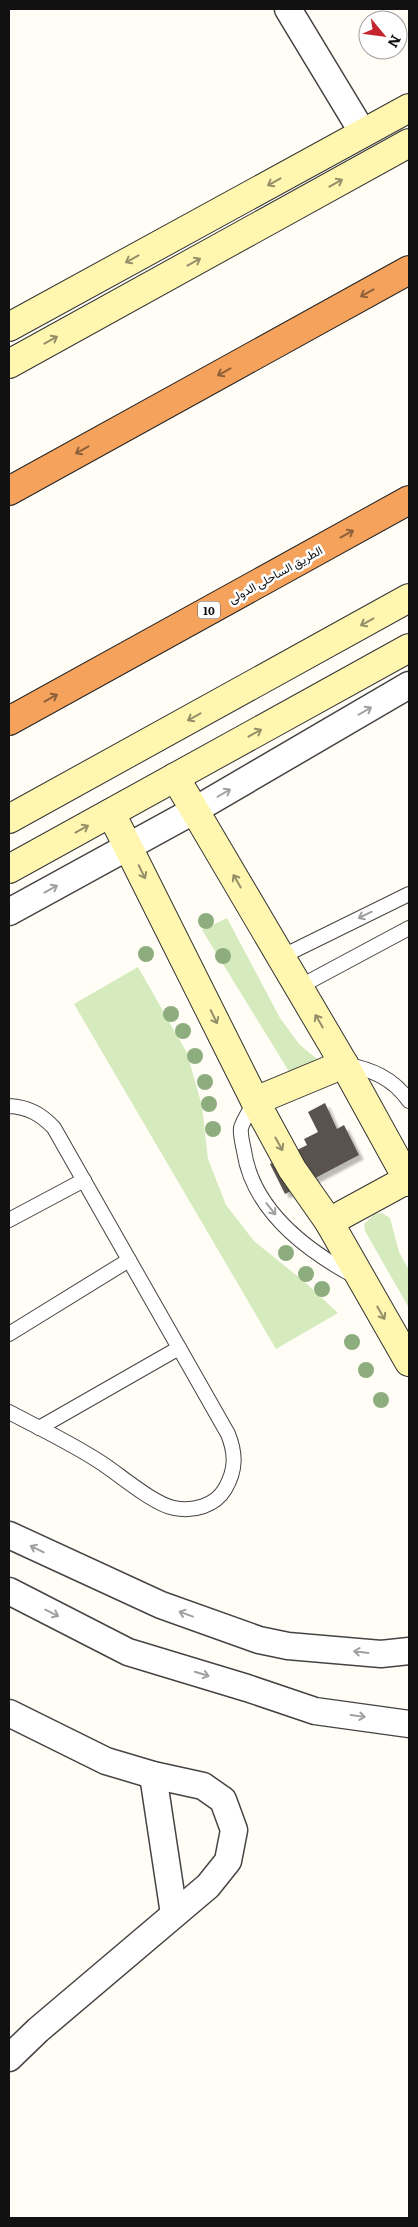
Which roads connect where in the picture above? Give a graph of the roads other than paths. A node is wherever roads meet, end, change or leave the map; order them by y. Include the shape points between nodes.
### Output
1 (288, 9) edge
2 (409, 108) edge
3 (363, 133) junction
4 (409, 143) edge
5 (409, 270) edge
6 (9, 327) edge
7 (9, 364) edge
8 (9, 491) edge
9 (409, 500) edge
10 (409, 598) edge
11 (409, 648) edge
12 (409, 685) edge
13 (9, 721) edge
14 (135, 749) junction
15 (165, 783) junction
16 (195, 810) junction
17 (111, 813) junction
18 (9, 819) edge
19 (129, 846) junction
20 (9, 869) edge
21 (409, 894) edge
22 (9, 912) edge
23 (409, 928) edge
24 (281, 957) junction
25 (299, 987) junction
26 (344, 1064) junction
27 (409, 1101) edge
28 (255, 1102) junction
29 (9, 1106) edge
30 (84, 1180) junction
31 (408, 1181) edge
32 (9, 1220) edge
33 (329, 1222) junction
34 (129, 1260) junction
35 (362, 1281) junction
36 (9, 1334) edge
37 (179, 1348) junction
38 (409, 1362) edge
39 (9, 1412) edge
40 (39, 1428) junction
41 (9, 1535) edge
42 (9, 1591) edge
43 (409, 1651) edge
44 (9, 1713) edge
45 (409, 1724) edge
46 (152, 1776) junction
47 (174, 1914) junction
48 (9, 2058) edge

1 - 3 street
2 - 3 main road
3 -> 6 main road
7 -> 4 main road
5 -> 8 highway
13 -> 9 highway, الطريق الساحلى الدولى / 10
10 -> 14 main road
15 -> 11 main road
16 -> 12 street
14 - 15 main road
14 - 18 main road
15 - 16 main road
15 - 17 main road
16 - 19 street
24 -> 16 main road
17 - 19 main road
20 -> 17 main road
22 -> 19 street
19 -> 28 main road
21 -> 24 lane
23 - 25 lane
24 - 25 main road
26 -> 25 main road
26 - 27 lane via 368,1069 400,1088
26 - 28 main road
26 - 31 main road
28 -> 33 main road via 292,1169
28 -> 35 lane via 241,1129 247,1169 267,1205 294,1236 327,1262
29 - 30 lane via 27,1108 42,1116 54,1128
30 - 32 lane
30 - 34 lane
31 - 33 main road
33 - 35 main road
34 - 36 lane
34 - 37 lane
35 -> 38 main road
37 - 40 lane
37 - 40 lane via 234,1448 231,1479 211,1502 186,1510 172,1508
39 - 40 lane
43 -> 41 street via 381,1654 288,1646 259,1640 161,1605
42 -> 45 street via 128,1652 314,1711
44 - 46 street via 106,1762
46 - 47 street
46 - 47 street via 203,1786 223,1800 234,1830 228,1861 208,1886
47 - 48 street

